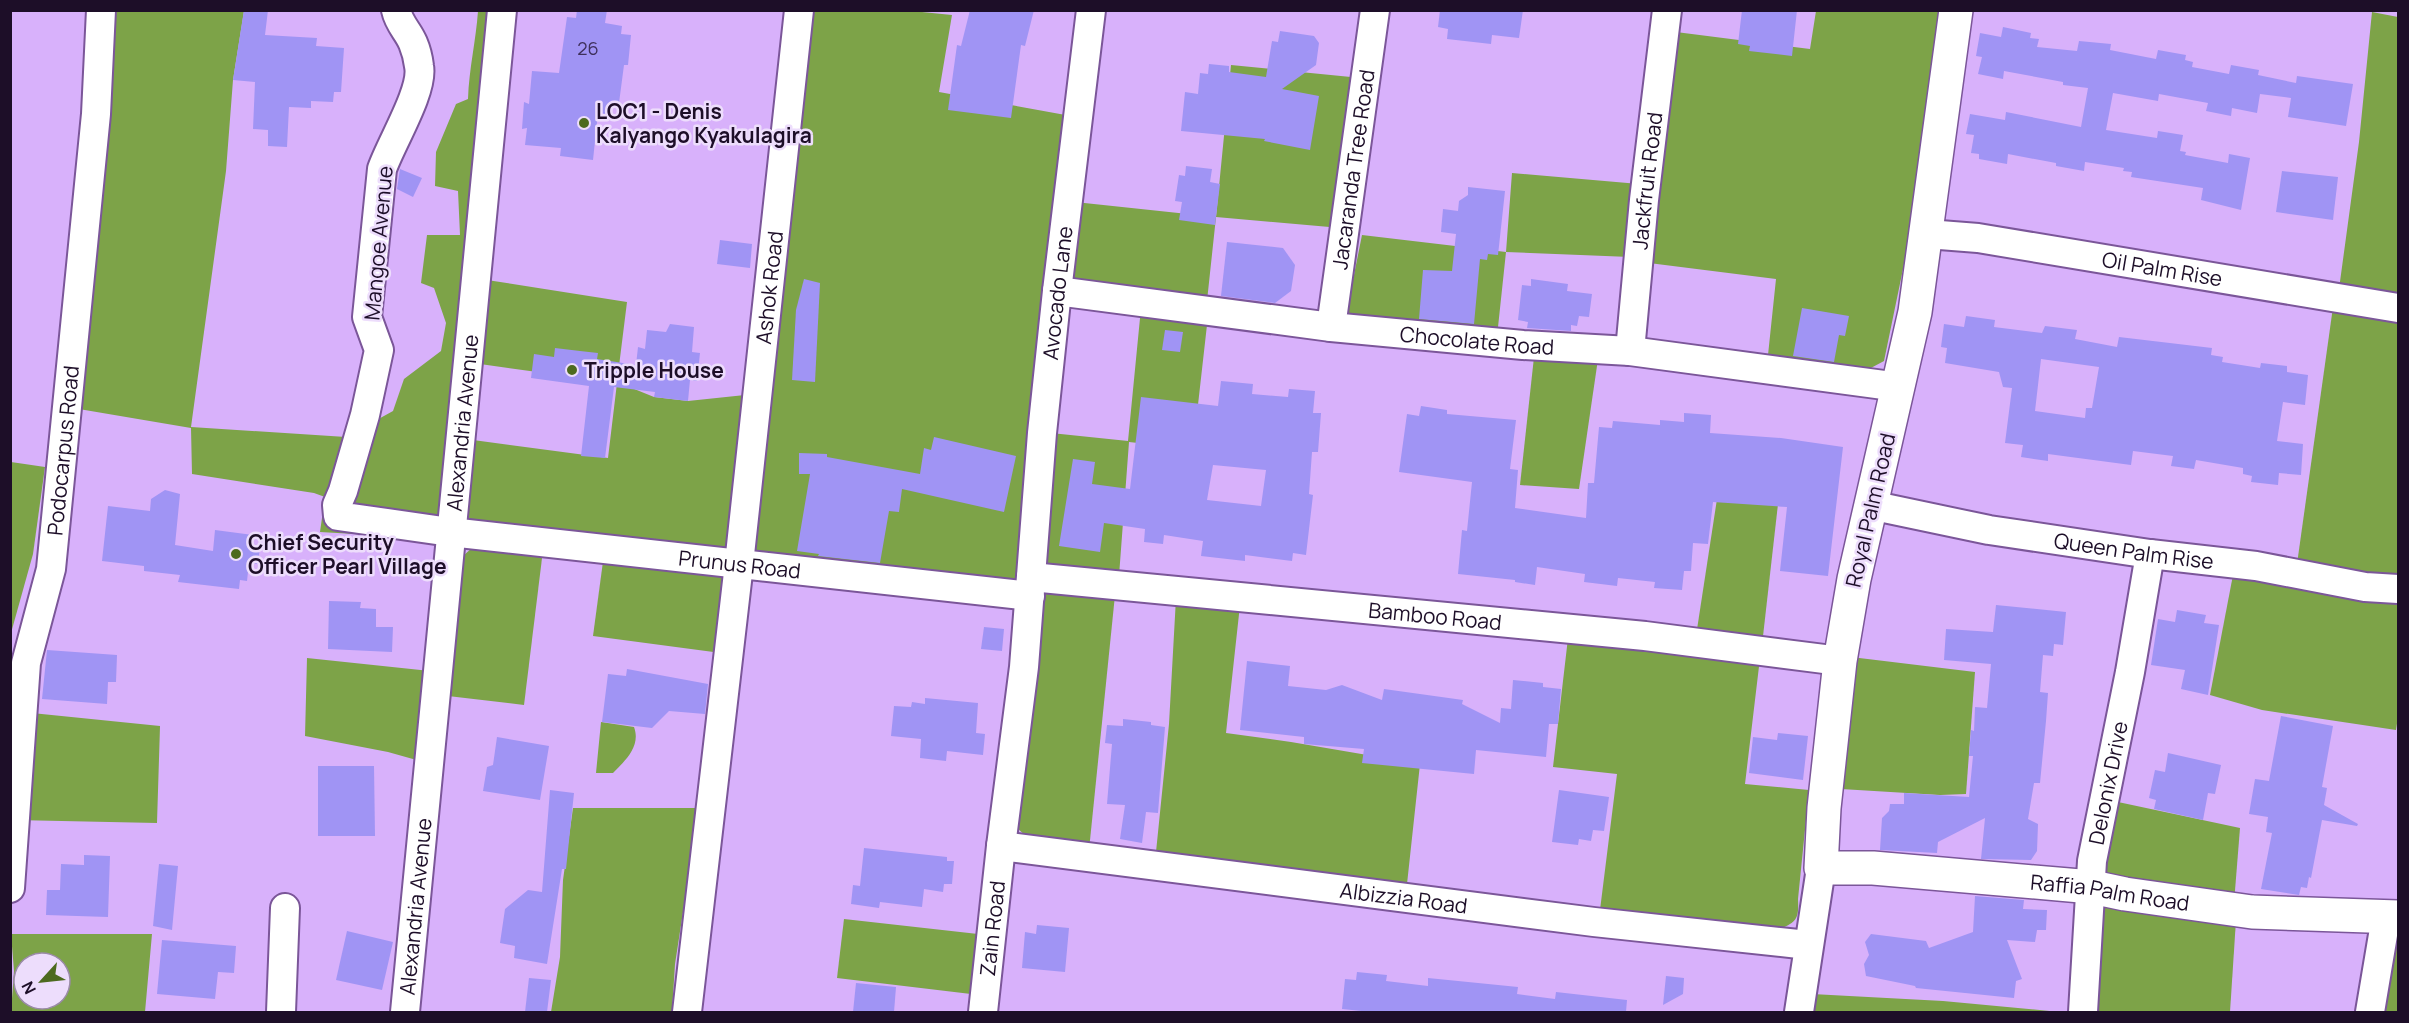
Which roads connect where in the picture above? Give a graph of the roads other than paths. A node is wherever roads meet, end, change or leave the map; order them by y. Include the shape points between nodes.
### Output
1 (101, 10) edge
2 (396, 10) edge
3 (502, 10) edge
4 (799, 10) edge
5 (1091, 10) edge
6 (1375, 10) edge
7 (1667, 10) edge
8 (1956, 10) edge
9 (1927, 234) junction
10 (1057, 291) junction
11 (2398, 308) edge
12 (1331, 327) junction
13 (1630, 351) junction
14 (1899, 387) junction
15 (1870, 505) junction
16 (338, 516) joint
17 (450, 532) junction
18 (2150, 554) junction
19 (739, 564) junction
20 (1030, 586) junction
21 (2398, 589) edge
22 (1840, 661) junction
23 (1001, 846) junction
24 (1821, 868) junction
25 (2092, 887) junction
26 (10, 888) edge
27 (285, 908) dead end
28 (2392, 917) edge
29 (1808, 945) junction
30 (281, 1012) edge
31 (405, 1012) edge
32 (687, 1012) edge
33 (983, 1012) edge
34 (1799, 1012) edge
35 (2083, 1012) edge
36 (2370, 1012) edge

1 - 26 street, Podocarpus Road via 96,114 51,569 26,663
2 - 16 street, Mangoe Avenue via 420,68 418,87 382,169 367,316 379,350 365,416 337,505
3 - 17 street, Alexandria Avenue
4 - 19 street, Ashok Road
5 - 10 street, Avocado Lane
6 - 12 street, Jacaranda Tree Road
7 - 13 street, Jackfruit Road
8 - 9 street, Royal Palm Road
9 - 11 street, Oil Palm Rise via 1978,238
9 - 14 street, Royal Palm Road
10 - 12 street, Chocolate Road
10 - 20 street, Avocado Lane
12 - 13 street, Chocolate Road
13 - 14 street, Chocolate Road
14 - 15 street, Royal Palm Road
15 - 18 street, Queen Palm Rise via 1989,530
15 - 22 street, Royal Palm Road
16 - 17 street, Prunus Road
17 - 19 street, Prunus Road
17 - 31 street, Alexandria Avenue
18 - 21 street, Queen Palm Rise
18 - 25 street, Delonix Drive via 2092,861
19 - 20 street, Prunus Road
19 - 32 street, Ashok Road
20 - 22 street, Bamboo Road via 1645,636
20 - 23 street, Avocado Lane via 1024,667
22 - 24 street, Royal Palm Road
23 - 29 street, Albizzia Road via 1583,921
23 - 33 street, Zain Road
24 - 25 street, Raffia Palm Road via 1873,868
24 - 29 street, Royal Palm Road
25 - 28 street, Raffia Palm Road via 2252,912
25 - 35 street, Delonix Drive
27 - 30 street
28 - 36 street
29 - 34 street, Royal Palm Road

